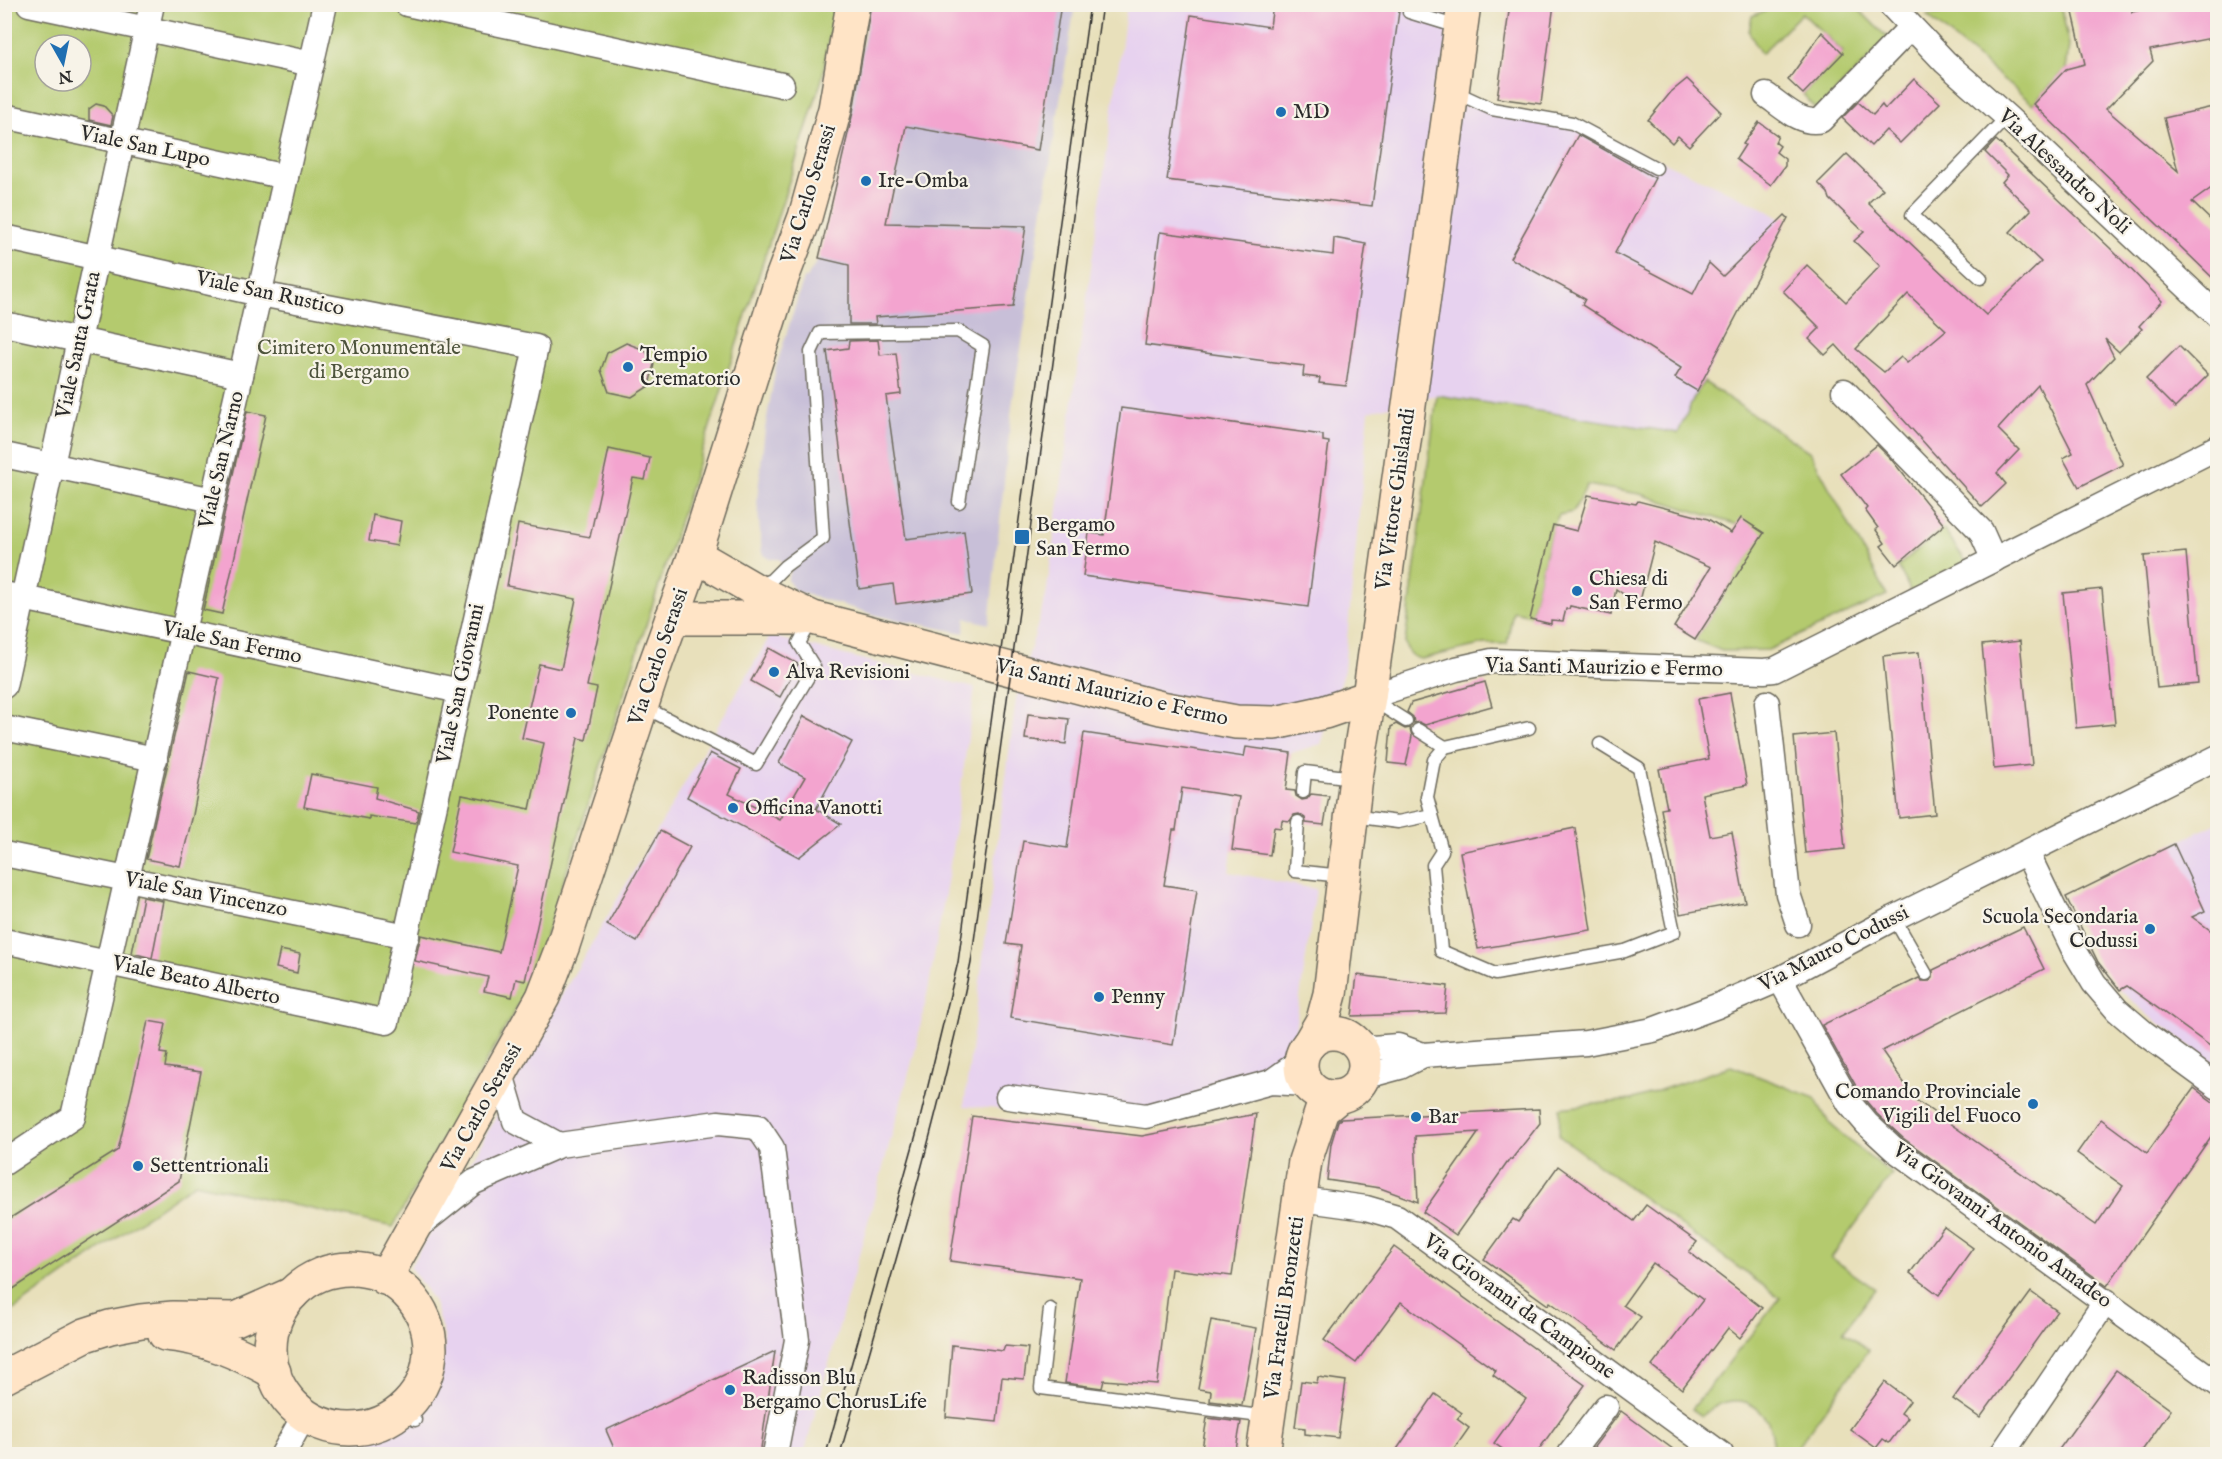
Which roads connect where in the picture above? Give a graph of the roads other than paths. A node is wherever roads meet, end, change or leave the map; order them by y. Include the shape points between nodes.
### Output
1 (30, 4) edge
2 (152, 4) edge
3 (325, 4) edge
4 (407, 4) edge
5 (853, 4) edge
6 (1410, 4) edge
7 (1890, 4) edge
8 (1462, 16) edge
9 (1911, 27) junction
10 (147, 28) junction
11 (312, 64) junction
12 (782, 85) dead end
13 (1452, 90) junction
14 (1766, 95) dead end
15 (4, 116) edge
16 (2007, 117) junction
17 (123, 142) junction
18 (1656, 168) dead end
19 (286, 177) junction
20 (4, 237) edge
21 (98, 257) junction
22 (1981, 278) dead end
23 (260, 294) junction
24 (2217, 316) edge
25 (4, 324) edge
26 (80, 341) junction
27 (536, 347) joint
28 (241, 375) junction
29 (1844, 391) dead end
30 (2217, 447) edge
31 (4, 455) edge
32 (52, 465) junction
33 (213, 500) junction
34 (959, 502) dead end
35 (694, 555) junction
36 (1994, 560) junction
37 (764, 589) junction
38 (14, 596) edge
39 (672, 618) junction
40 (813, 618) junction
41 (183, 632) junction
42 (4, 686) edge
43 (460, 691) junction
44 (1369, 697) junction
45 (1767, 703) dead end
46 (641, 706) junction
47 (1406, 721) dead end
48 (4, 728) edge
49 (1528, 728) dead end
50 (1418, 730) dead end
51 (1600, 744) dead end
52 (1445, 747) junction
53 (2217, 757) edge
54 (155, 759) junction
55 (1356, 778) junction
56 (1303, 792) dead end
57 (1432, 815) junction
58 (1351, 816) junction
59 (1298, 822) dead end
60 (2027, 853) junction
61 (4, 854) edge
62 (1343, 876) junction
63 (128, 880) junction
64 (1894, 918) junction
65 (1798, 924) dead end
66 (407, 936) junction
67 (4, 941) edge
68 (108, 962) junction
69 (1926, 974) dead end
70 (1780, 979) junction
71 (1330, 994) junction
72 (387, 1022) joint
73 (1352, 1040) junction
74 (1423, 1054) junction
75 (1313, 1073) junction
76 (501, 1074) junction
77 (1363, 1077) junction
78 (2217, 1088) edge
79 (1008, 1097) dead end
80 (559, 1145) junction
81 (4, 1163) edge
82 (1301, 1199) junction
83 (413, 1231) junction
84 (385, 1278) junction
85 (292, 1294) junction
86 (2106, 1301) junction
87 (1050, 1309) dead end
88 (85, 1335) junction
89 (274, 1372) junction
90 (4, 1377) edge
91 (2217, 1384) edge
92 (1606, 1407) dead end
93 (305, 1414) junction
94 (1269, 1417) junction
95 (283, 1455) edge
96 (775, 1455) edge
97 (1263, 1455) edge
98 (1570, 1455) edge
99 (1721, 1455) edge
100 (2002, 1455) edge

1 - 10 street
2 - 10 street, Viale Santa Grata
3 - 11 street, Viale San Narno
4 - 12 street
5 - 35 street, Via Carlo Serassi via 835,109 808,206
6 - 8 lane via 1409,12
7 - 9 street, Via Alessandro Noli
8 - 13 street, Via Vittore Ghislandi
9 - 14 street via 1821,120 1802,119
9 - 16 street, Via Alessandro Noli
10 - 11 street
10 - 17 street, Viale Santa Grata
11 - 19 street, Viale San Narno
13 - 18 lane via 1492,109 1572,123
13 - 44 street, Via Vittore Ghislandi
15 - 17 street, Viale San Lupo
16 - 22 lane via 1912,215
16 - 24 street, Via Alessandro Noli
17 - 19 street, Viale San Lupo
17 - 21 street, Viale Santa Grata
19 - 23 street, Viale San Narno
20 - 21 street, Viale San Rustico
21 - 23 street, Viale San Rustico
21 - 26 street, Viale Santa Grata
23 - 27 street, Viale San Rustico
23 - 28 street, Viale San Narno
25 - 26 street
26 - 28 street
26 - 32 street, Viale Santa Grata
27 - 43 street, Viale San Giovanni
28 - 33 street, Viale San Narno
29 - 36 street via 1981,531
30 - 36 street, Via Santi Maurizio e Fermo
31 - 32 street
32 - 33 street
32 - 38 street, Viale Santa Grata
33 - 41 street, Viale San Narno
34 - 37 lane via 983,346 958,331 820,333 811,352 823,538 785,566
35 - 37 street, Via Santi Maurizio e Fermo
35 - 39 street, Via Carlo Serassi
36 - 44 street, Via Santi Maurizio e Fermo via 1774,670 1492,662 1456,669
37 - 40 street, Via Santi Maurizio e Fermo
38 - 41 street, Viale San Fermo
38 - 42 street, Viale Santa Grata
39 - 40 street, Via Santi Maurizio e Fermo
39 - 46 street, Via Carlo Serassi
40 - 44 street, Via Santi Maurizio e Fermo via 1161,708 1236,722 1275,723
40 - 46 lane via 799,643 814,667 756,764
41 - 43 street, Viale San Fermo
41 - 54 street, Viale San Narno
43 - 66 street, Viale San Giovanni
44 - 47 lane
44 - 55 street, Via Vittore Ghislandi
45 - 65 street via 1788,894
46 - 76 street, Via Carlo Serassi via 543,997
48 - 54 street
49 - 52 lane
50 - 52 lane
51 - 57 lane via 1639,768 1674,932 1625,951 1495,974 1441,951 1433,865 1442,851
52 - 57 lane via 1434,760 1427,797
53 - 60 street, Via Mauro Codussi
54 - 63 street, Viale San Narno
55 - 56 lane via 1305,772
55 - 58 street, Via Vittore Ghislandi
57 - 58 lane via 1398,822
58 - 62 street, Via Vittore Ghislandi
59 - 62 lane via 1295,871
60 - 64 street, Via Mauro Codussi
60 - 78 street via 2094,983 2117,1010
61 - 63 street, Viale San Vincenzo
62 - 71 street, Via Vittore Ghislandi
63 - 66 street, Viale San Vincenzo
63 - 68 street, Viale San Narno
64 - 69 lane
64 - 70 street, Via Mauro Codussi
66 - 72 street, Viale San Giovanni
67 - 68 street, Viale Beato Alberto
68 - 72 street, Viale Beato Alberto
68 - 81 street, Viale San Narno via 73,1117
70 - 74 street, Via Mauro Codussi via 1653,1030 1586,1043
70 - 86 street, Via Giovanni Antonio Amadeo via 1849,1103 1867,1124 1894,1149
71 - 73 street, Via Vittore Ghislandi via 1337,1024
71 - 75 street, Via Vittore Ghislandi
73 - 74 street, Via Mauro Codussi via 1372,1048 1398,1046
73 - 75 street via 1324,1035
73 - 77 street via 1360,1047 1365,1062
74 - 77 street, Via Mauro Codussi via 1400,1067
75 - 77 street via 1353,1090
75 - 79 street via 1292,1067 1271,1082 1146,1116
75 - 82 street, Via Fratelli Bronzetti via 1301,1106 1298,1135 1305,1161
76 - 80 street via 515,1121
76 - 83 street, Via Carlo Serassi
80 - 83 street via 474,1182
80 - 96 street via 718,1123 758,1127 772,1148 797,1340
82 - 94 street, Via Fratelli Bronzetti
82 - 99 street, Via Giovanni da Campione via 1366,1208 1397,1217
83 - 84 street, Via Carlo Serassi
84 - 85 street via 360,1270 328,1272
84 - 93 street via 415,1303 429,1337 425,1376 412,1399 409,1414 354,1429 328,1425
85 - 88 street via 236,1319 141,1321
85 - 89 street via 273,1329 270,1355
86 - 91 street, Via Giovanni Antonio Amadeo
86 - 100 street
87 - 94 lane via 1041,1388
88 - 89 street via 142,1333 205,1341 228,1348
88 - 90 street
89 - 93 street via 287,1398
92 - 98 street
93 - 95 street
94 - 97 street, Via Fratelli Bronzetti

